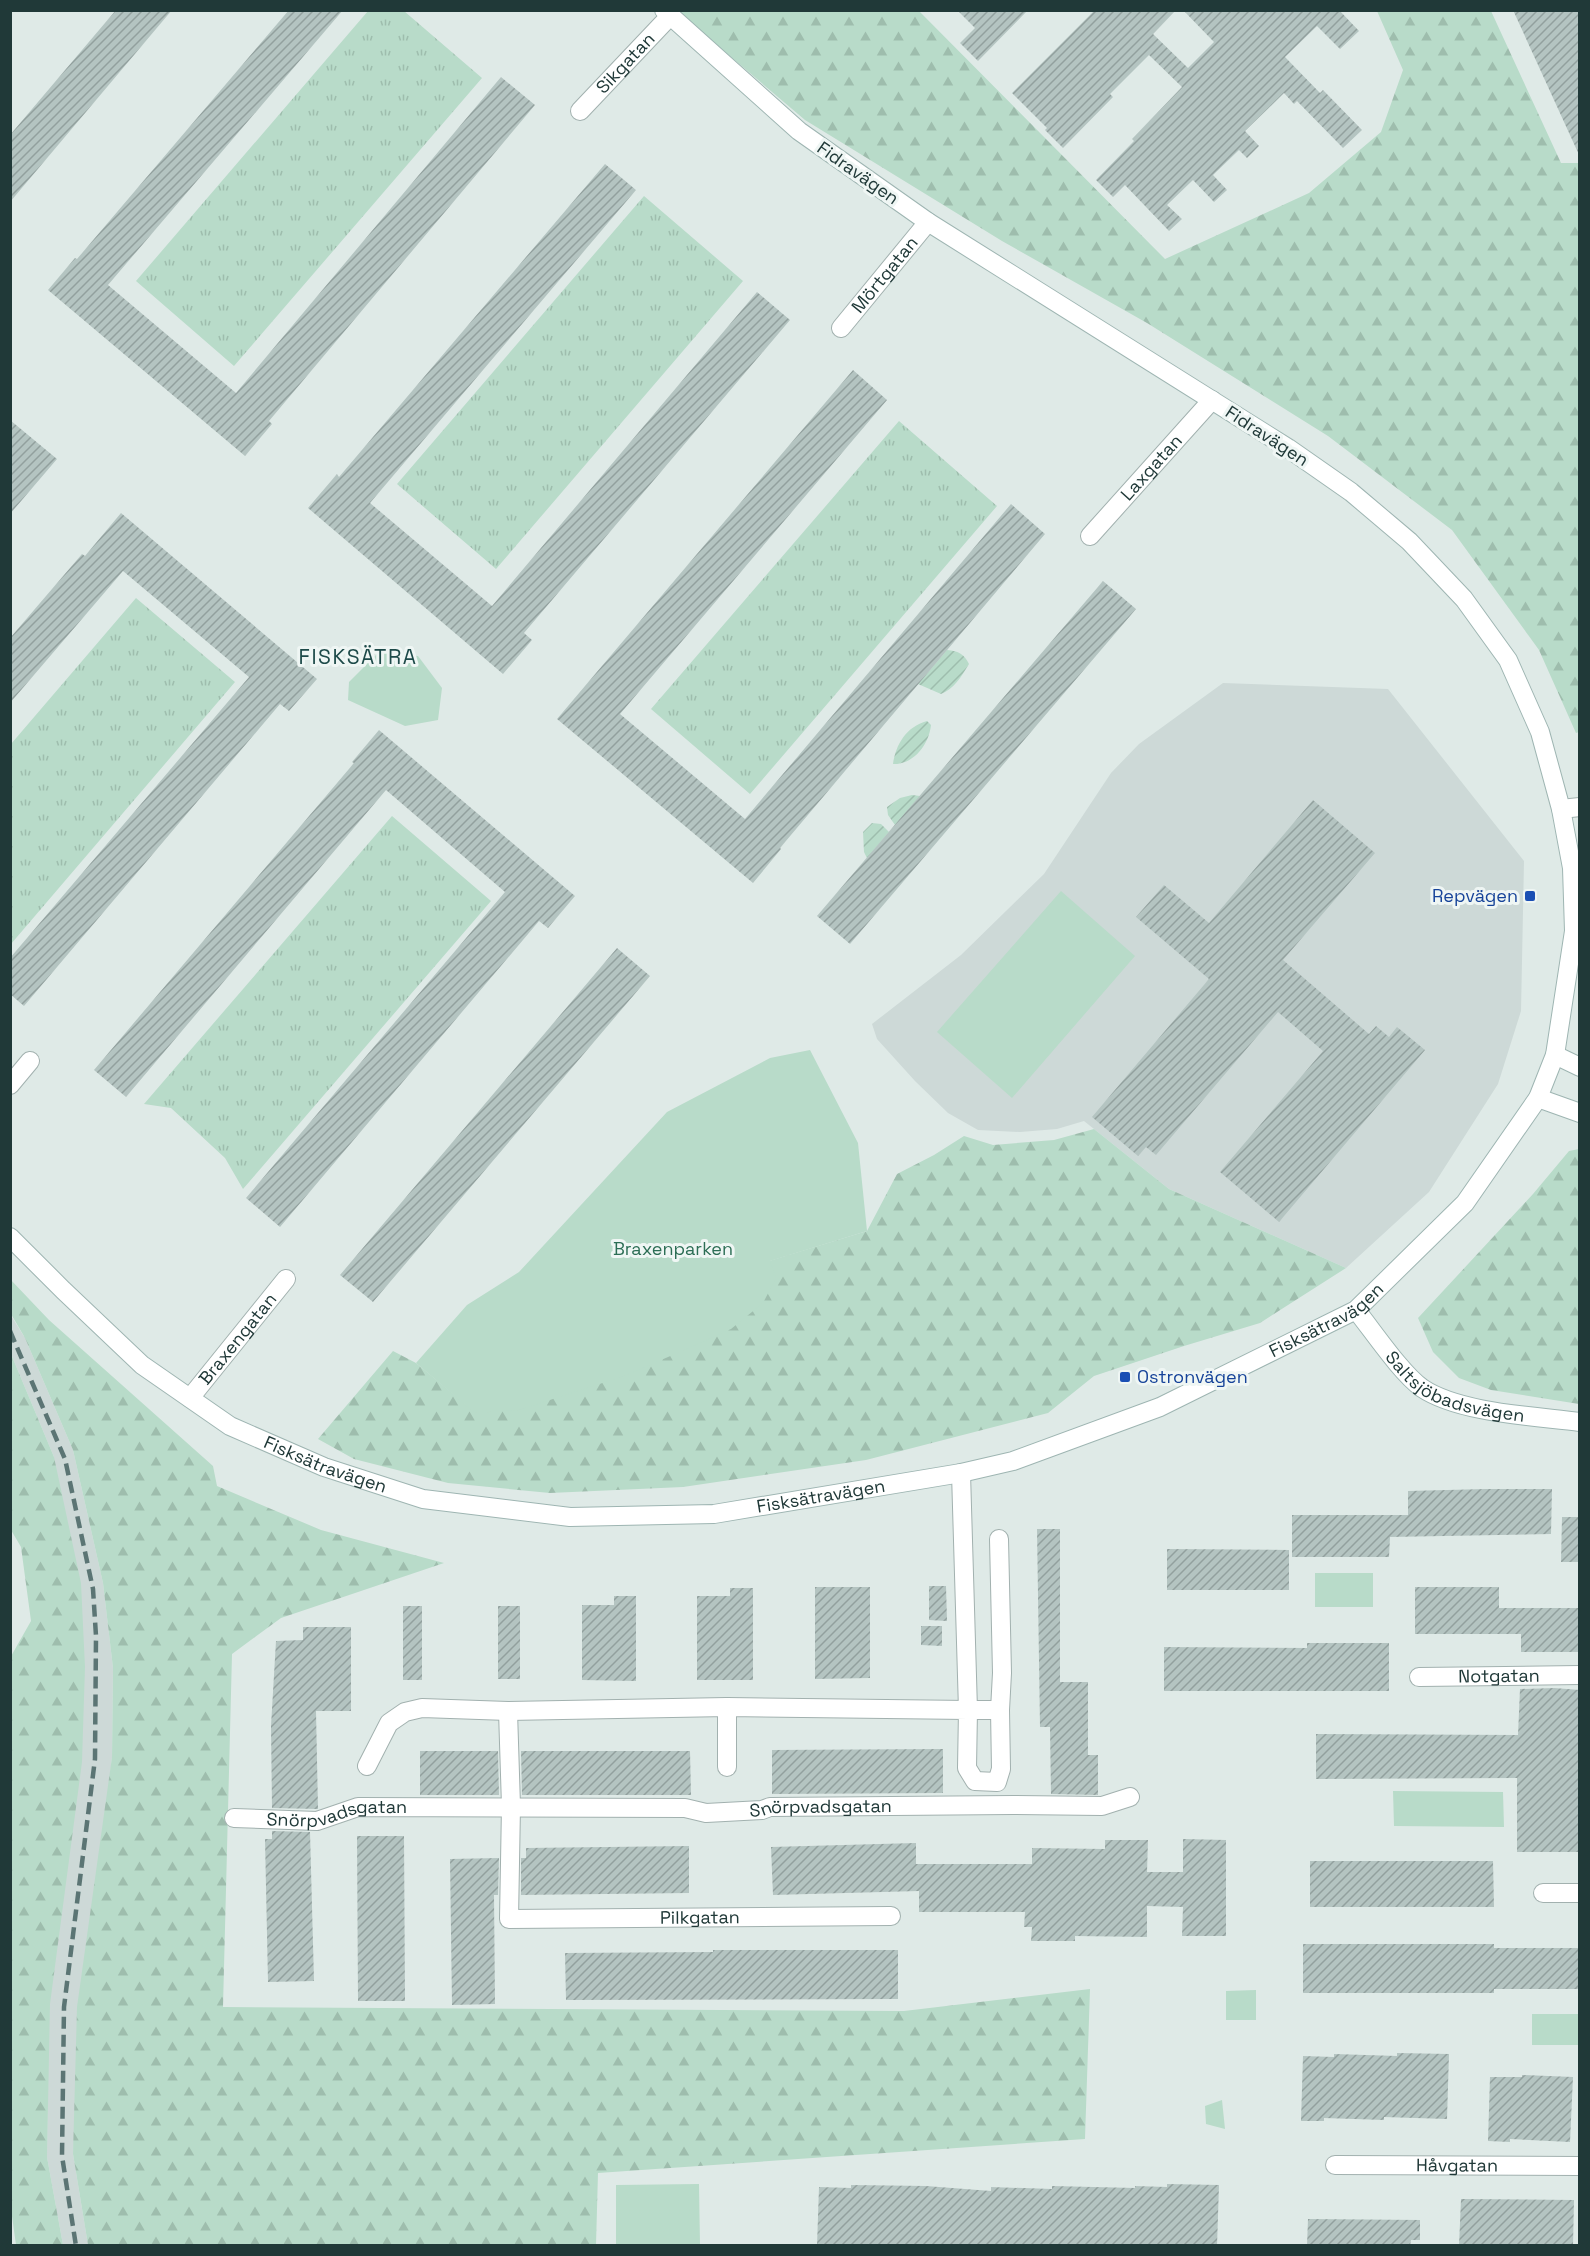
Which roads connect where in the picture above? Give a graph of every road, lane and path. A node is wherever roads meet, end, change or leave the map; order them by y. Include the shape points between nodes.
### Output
1 (667, 13) edge
2 (579, 111) dead end
3 (928, 222) junction
4 (841, 328) dead end
5 (1212, 400) junction
6 (1090, 536) dead end
7 (1570, 808) edge
8 (1555, 1055) junction
9 (30, 1061) dead end
10 (1580, 1067) edge
11 (10, 1085) edge
12 (1538, 1098) junction
13 (1580, 1113) edge
14 (10, 1237) edge
15 (286, 1279) dead end
16 (1356, 1310) junction
17 (190, 1398) junction
18 (1580, 1422) edge
19 (961, 1473) junction
20 (999, 1539) dead end
21 (1580, 1675) edge
22 (1419, 1677) dead end
23 (727, 1707) junction
24 (968, 1710) junction
25 (1000, 1710) junction
26 (508, 1711) junction
27 (366, 1766) dead end
28 (727, 1767) dead end
29 (1130, 1797) dead end
30 (511, 1806) junction
31 (234, 1818) dead end
32 (1543, 1893) dead end
33 (1580, 1893) edge
34 (891, 1916) dead end
35 (1335, 2165) dead end
36 (1580, 2166) edge

1 - 2 street, Sikgatan
1 - 3 street, Fidravägen via 799,131
3 - 4 street, Mörtgatan
3 - 5 street, Fidravägen
5 - 6 street, Laxgatan
5 - 7 street, Fidravägen via 1351,492 1409,541 1464,599 1508,660
7 - 8 street, Fidravägen via 1574,931
8 - 10 street
8 - 12 street, Fisksätravägen
9 - 11 street
12 - 13 street
12 - 16 street, Fisksätravägen via 1465,1203
14 - 17 street, Fisksätravägen via 142,1365
15 - 17 street, Braxengatan
16 - 18 street, Saltsjöbadsvägen via 1422,1388 1458,1405
16 - 19 street, Fisksätravägen via 1160,1407 1013,1461
17 - 19 street, Fisksätravägen via 231,1426 257,1438 324,1467 423,1499 570,1517 714,1514
19 - 24 street
20 - 25 street
21 - 22 street, Notgatan
23 - 24 street
23 - 26 street
23 - 28 street
24 - 25 street
24 - 25 street via 967,1768 975,1781 981,1783 997,1782 1001,1769
26 - 27 street via 422,1708 405,1712 389,1723
26 - 30 street
29 - 30 street, Snörpvadsgatan via 1102,1806 771,1807 706,1813 685,1808
30 - 31 street, Snörpvadsgatan via 358,1807 317,1821
30 - 34 street, Pilkgatan via 509,1918
32 - 33 street
35 - 36 street, Håvgatan

